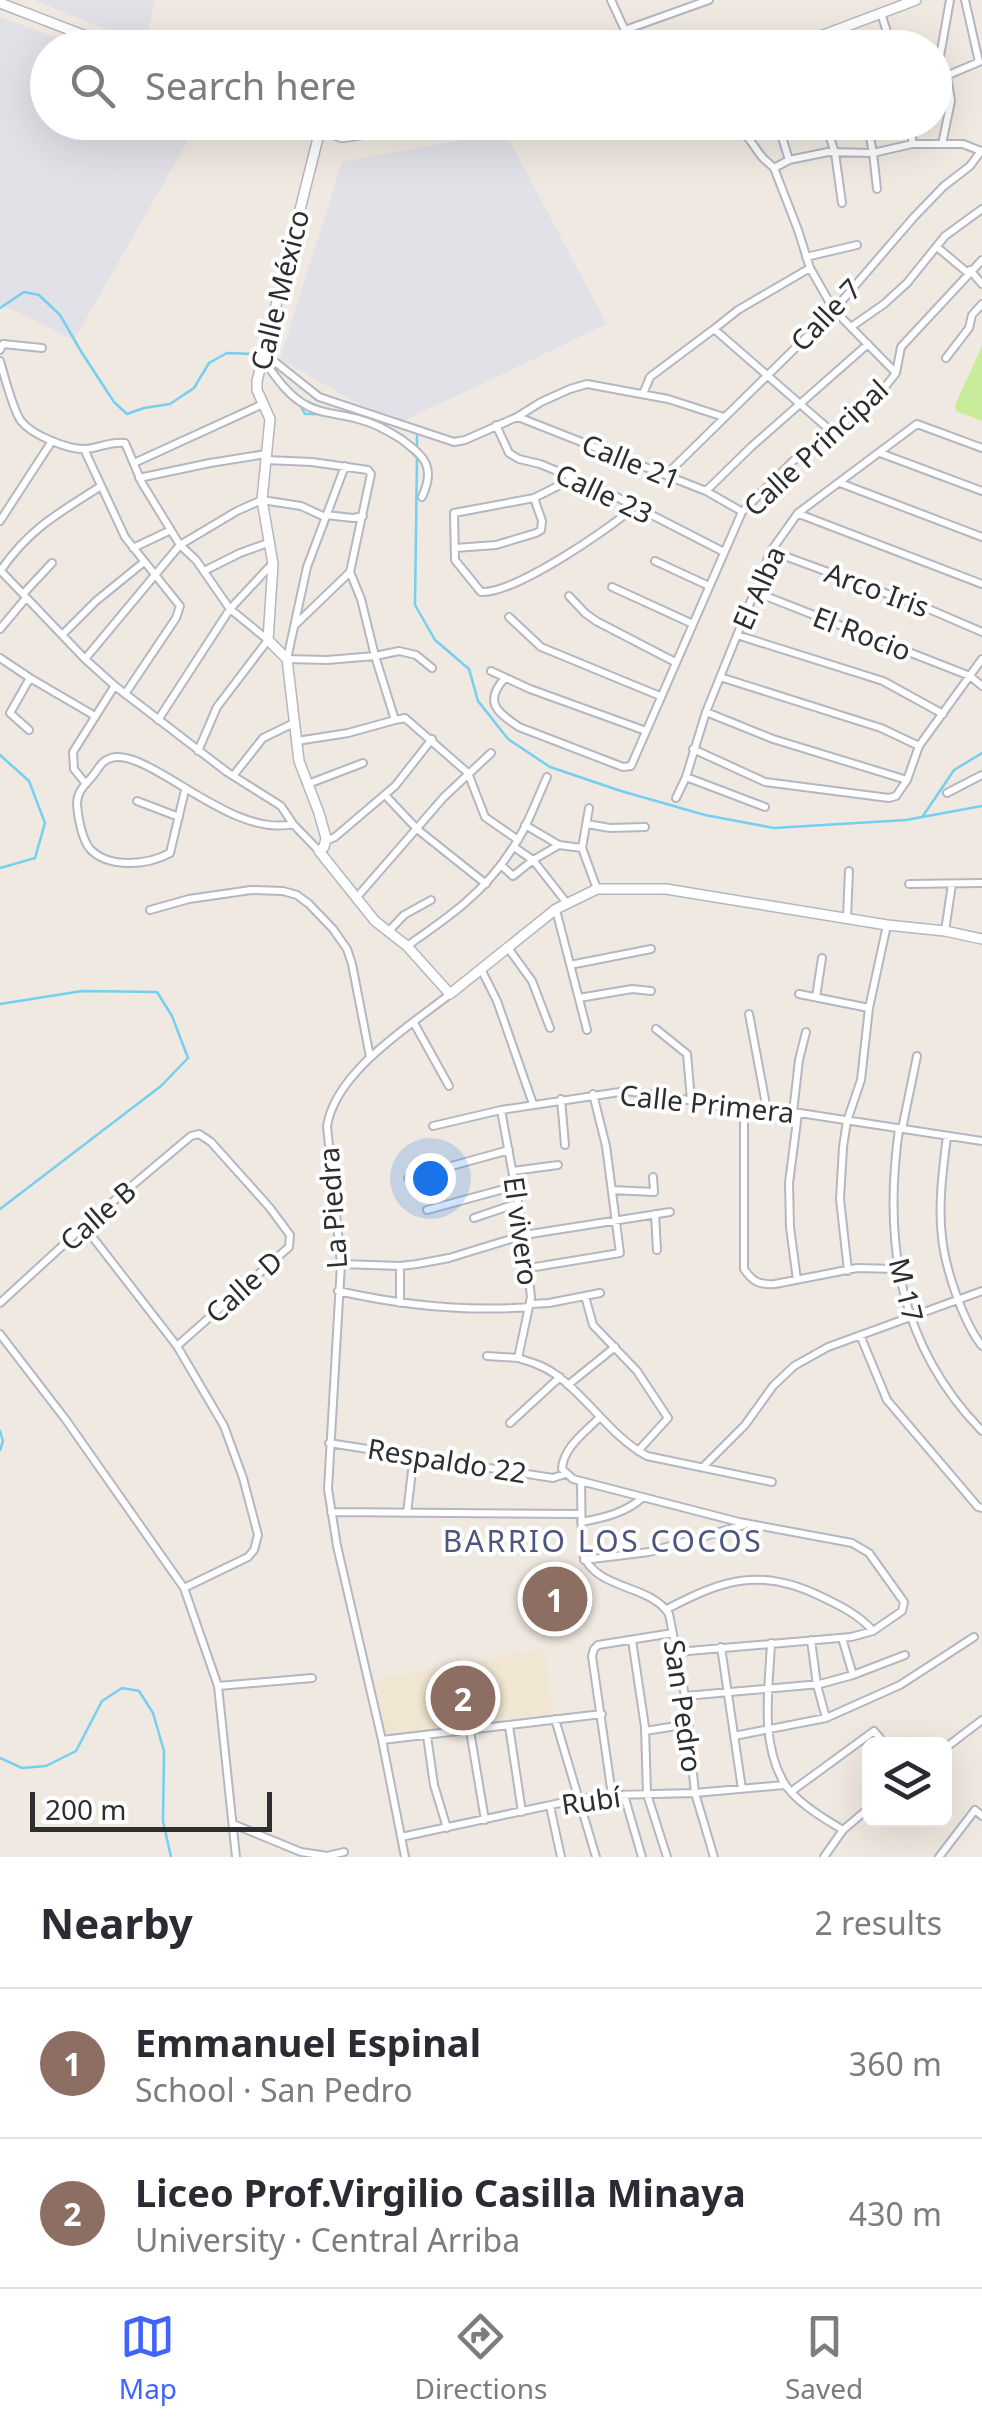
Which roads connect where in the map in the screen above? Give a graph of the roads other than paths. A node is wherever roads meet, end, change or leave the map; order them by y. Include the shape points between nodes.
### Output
1 (611, 0) edge
2 (709, 0) edge
3 (916, 0) edge
4 (950, 0) edge
5 (965, 0) edge
6 (0, 3) edge
7 (881, 13) junction
8 (840, 28) joint
9 (70, 30) edge
10 (625, 30) joint
11 (835, 30) edge
12 (886, 30) edge
13 (945, 30) edge
14 (980, 62) edge
15 (952, 74) edge
16 (317, 140) edge
17 (748, 140) edge
18 (783, 140) edge
19 (831, 140) edge
20 (870, 140) edge
21 (912, 140) edge
22 (943, 140) edge
23 (912, 144) junction
24 (942, 144) junction
25 (981, 152) edge
26 (835, 153) junction
27 (873, 153) junction
28 (789, 160) junction
29 (774, 168) junction
30 (877, 189) dead end
31 (842, 203) dead end
32 (982, 209) edge
33 (857, 245) dead end
34 (937, 247) junction
35 (806, 256) junction
36 (982, 260) edge
37 (810, 268) junction
38 (969, 272) junction
39 (982, 284) edge
40 (982, 304) edge
41 (834, 310) junction
42 (851, 327) junction
43 (714, 328) junction
44 (868, 344) junction
45 (42, 348) dead end
46 (0, 350) edge
47 (262, 356) junction
48 (946, 358) dead end
49 (0, 361) edge
50 (896, 373) junction
51 (766, 376) junction
52 (643, 394) junction
53 (801, 403) junction
54 (263, 404) junction
55 (517, 417) junction
56 (724, 417) junction
57 (496, 425) junction
58 (831, 431) junction
59 (52, 441) junction
60 (982, 448) edge
61 (84, 449) junction
62 (878, 452) junction
63 (267, 457) junction
64 (134, 463) junction
65 (344, 466) junction
66 (666, 475) junction
67 (140, 478) junction
68 (574, 478) junction
69 (839, 482) junction
70 (101, 486) junction
71 (706, 491) junction
72 (982, 492) edge
73 (422, 497) dead end
74 (534, 498) junction
75 (262, 500) junction
76 (634, 506) junction
77 (742, 512) junction
78 (798, 514) junction
79 (326, 516) junction
80 (362, 516) junction
81 (0, 521) edge
82 (170, 530) junction
83 (982, 537) edge
84 (268, 543) junction
85 (180, 545) junction
86 (133, 548) junction
87 (454, 548) junction
88 (772, 551) junction
89 (724, 552) junction
90 (655, 561) dead end
91 (144, 562) junction
92 (52, 563) dead end
93 (273, 564) junction
94 (0, 570) edge
95 (204, 571) junction
96 (350, 572) junction
97 (155, 574) junction
98 (982, 584) edge
99 (709, 586) junction
100 (612, 587) dead end
101 (754, 592) junction
102 (25, 596) junction
103 (569, 596) dead end
104 (230, 609) junction
105 (510, 617) dead end
106 (2, 624) edge
107 (693, 624) junction
108 (293, 627) junction
109 (982, 632) edge
110 (62, 635) junction
111 (737, 636) junction
112 (268, 640) junction
113 (375, 656) junction
114 (0, 658) edge
115 (287, 658) junction
116 (85, 659) junction
117 (982, 660) edge
118 (675, 662) junction
119 (432, 668) dead end
120 (491, 672) dead end
121 (970, 676) junction
122 (720, 677) junction
123 (30, 678) junction
124 (505, 678) junction
125 (114, 686) junction
126 (982, 686) edge
127 (125, 694) junction
128 (660, 696) junction
129 (706, 712) junction
130 (943, 714) junction
131 (95, 716) junction
132 (158, 720) junction
133 (394, 720) junction
134 (294, 722) junction
135 (29, 730) dead end
136 (646, 732) junction
137 (432, 740) junction
138 (296, 741) junction
139 (919, 746) junction
140 (693, 749) junction
141 (198, 751) junction
142 (491, 754) dead end
143 (363, 762) dead end
144 (468, 774) junction
145 (982, 775) edge
146 (233, 776) junction
147 (686, 776) junction
148 (547, 777) dead end
149 (906, 780) junction
150 (86, 784) junction
151 (308, 784) junction
152 (186, 790) junction
153 (948, 793) dead end
154 (385, 796) junction
155 (676, 798) dead end
156 (137, 801) dead end
157 (765, 807) dead end
158 (590, 808) dead end
159 (179, 817) junction
160 (293, 824) junction
161 (586, 824) junction
162 (524, 826) junction
163 (645, 827) dead end
164 (417, 830) junction
165 (326, 841) junction
166 (516, 843) junction
167 (559, 845) junction
168 (582, 848) junction
169 (319, 852) junction
170 (534, 860) junction
171 (500, 865) junction
172 (849, 870) dead end
173 (486, 884) junction
174 (909, 884) dead end
175 (952, 884) junction
176 (982, 884) edge
177 (597, 889) junction
178 (357, 897) junction
179 (431, 900) dead end
180 (566, 902) junction
181 (556, 909) junction
182 (150, 910) dead end
183 (847, 917) junction
184 (887, 925) junction
185 (945, 931) junction
186 (388, 932) junction
187 (982, 939) edge
188 (407, 946) junction
189 (508, 948) junction
190 (650, 949) dead end
191 (822, 958) dead end
192 (570, 965) junction
193 (481, 968) junction
194 (651, 992) dead end
195 (450, 994) junction
196 (799, 994) dead end
197 (816, 997) junction
198 (578, 998) junction
199 (870, 1008) junction
200 (749, 1014) dead end
201 (414, 1022) junction
202 (550, 1028) dead end
203 (587, 1030) dead end
204 (656, 1030) dead end
205 (806, 1032) dead end
206 (918, 1056) dead end
207 (370, 1058) junction
208 (449, 1086) dead end
209 (593, 1094) junction
210 (561, 1100) junction
211 (690, 1100) junction
212 (533, 1104) junction
213 (502, 1110) junction
214 (767, 1110) junction
215 (744, 1111) junction
216 (796, 1113) junction
217 (848, 1121) junction
218 (433, 1126) dead end
219 (900, 1129) junction
220 (199, 1134) joint
221 (947, 1136) junction
222 (982, 1141) edge
223 (565, 1146) dead end
224 (509, 1150) junction
225 (558, 1165) dead end
226 (540, 1167) junction
227 (512, 1171) junction
228 (653, 1176) dead end
229 (408, 1178) dead end
230 (540, 1181) dead end
231 (515, 1186) junction
232 (612, 1190) junction
233 (518, 1203) junction
234 (426, 1210) dead end
235 (670, 1212) dead end
236 (655, 1214) junction
237 (474, 1218) dead end
238 (615, 1219) junction
239 (84, 1226) junction
240 (524, 1235) junction
241 (656, 1250) dead end
242 (341, 1264) junction
243 (400, 1266) junction
244 (528, 1268) junction
245 (898, 1269) junction
246 (848, 1270) junction
247 (797, 1280) junction
248 (982, 1291) edge
249 (338, 1292) junction
250 (600, 1293) dead end
251 (585, 1296) junction
252 (958, 1300) junction
253 (0, 1303) edge
254 (400, 1304) junction
255 (530, 1306) junction
256 (910, 1317) junction
257 (0, 1334) edge
258 (860, 1335) junction
259 (178, 1346) junction
260 (982, 1346) edge
261 (614, 1348) junction
262 (487, 1356) dead end
263 (518, 1358) junction
264 (560, 1378) junction
265 (568, 1385) junction
266 (599, 1418) junction
267 (510, 1423) dead end
268 (982, 1432) edge
269 (329, 1442) junction
270 (638, 1451) junction
271 (702, 1468) junction
272 (412, 1471) dead end
273 (565, 1474) junction
274 (581, 1482) junction
275 (772, 1482) dead end
276 (643, 1497) junction
277 (982, 1508) edge
278 (331, 1512) junction
279 (407, 1513) junction
280 (581, 1518) junction
281 (750, 1524) junction
282 (584, 1560) junction
283 (184, 1588) junction
284 (667, 1608) junction
285 (873, 1632) junction
286 (673, 1633) junction
287 (974, 1637) dead end
288 (842, 1638) junction
289 (632, 1640) junction
290 (811, 1640) junction
291 (771, 1643) junction
292 (720, 1647) junction
293 (677, 1652) junction
294 (905, 1655) dead end
295 (852, 1675) junction
296 (312, 1678) dead end
297 (818, 1684) junction
298 (218, 1686) junction
299 (766, 1689) junction
300 (727, 1693) junction
301 (686, 1696) junction
302 (602, 1714) junction
303 (826, 1718) junction
304 (556, 1719) junction
305 (982, 1720) edge
306 (689, 1724) junction
307 (509, 1726) junction
308 (769, 1730) junction
309 (470, 1731) junction
310 (645, 1731) junction
311 (427, 1736) junction
312 (734, 1736) junction
313 (382, 1740) junction
314 (862, 1741) edge
315 (952, 1743) edge
316 (784, 1785) junction
317 (742, 1789) junction
318 (792, 1791) junction
319 (695, 1793) junction
320 (648, 1794) junction
321 (624, 1795) junction
322 (612, 1796) junction
323 (580, 1799) junction
324 (550, 1806) junction
325 (522, 1812) junction
326 (862, 1814) edge
327 (979, 1814) edge
328 (484, 1820) junction
329 (233, 1824) junction
330 (448, 1828) junction
331 (843, 1830) junction
332 (401, 1837) junction
333 (344, 1852) dead end
334 (236, 1857) edge
335 (405, 1857) edge
336 (561, 1857) edge
337 (596, 1857) edge
338 (642, 1857) edge
339 (666, 1857) edge
340 (714, 1857) edge
341 (824, 1857) edge
342 (939, 1857) edge

1 - 10 street
2 - 10 street
3 - 7 street
4 - 13 street
5 - 14 street
6 - 9 street
7 - 8 street
7 - 12 street
8 - 11 street
14 - 15 street
16 - 47 street, Calle México
17 - 29 street
18 - 28 street
19 - 26 street
20 - 27 street
21 - 23 street
22 - 24 street
23 - 24 street
23 - 27 street
24 - 25 street
25 - 41 street, Calle 7
26 - 27 street
26 - 28 street
26 - 31 street
27 - 30 street
28 - 29 street
29 - 35 street
32 - 34 street
33 - 35 street
34 - 38 street
34 - 42 street via 896,294
35 - 37 street
36 - 38 street, Calle Principal
37 - 41 street
37 - 43 street
38 - 39 street
38 - 50 street, Calle Principal via 901,347
40 - 48 street
41 - 42 street
41 - 51 street, Calle 7
42 - 44 street
43 - 51 street
43 - 52 street via 650,377
44 - 50 street
44 - 53 street
45 - 46 street via 3,344
47 - 54 street, Calle México
47 - 57 street via 319,396 447,440
47 - 73 street via 305,405 385,428 421,454 428,473
49 - 59 street via 22,424
50 - 58 street, Calle Principal via 878,396
51 - 53 street
51 - 56 street, Calle 7
52 - 55 street via 587,384
52 - 56 street
53 - 58 street
53 - 71 street
54 - 63 street, Calle México via 270,419
54 - 64 street
55 - 57 street
55 - 66 street, Calle 21
56 - 66 street, Calle 7
57 - 68 street, Calle 23 via 510,453
58 - 77 street, Calle Principal
59 - 61 street
59 - 81 street
60 - 62 street, El Alba via 917,424
61 - 64 street via 125,443
61 - 70 street
62 - 69 street, El Alba
62 - 72 street
63 - 65 street
63 - 67 street
63 - 75 street, Calle México
64 - 67 street
65 - 79 street
65 - 80 street via 371,474
66 - 71 street, Calle 21
67 - 82 street
68 - 74 street
68 - 76 street, Calle 23
69 - 78 street, El Alba
69 - 83 street
70 - 86 street
70 - 94 street via 24,540
71 - 77 street, Calle 21
74 - 87 street via 454,514
74 - 87 street via 542,525 536,534
75 - 79 street
75 - 84 street, Calle México
75 - 85 street
76 - 87 street via 530,576 491,592 481,592 455,560
76 - 89 street, Calle 23
77 - 89 street, Calle Principal
78 - 88 street, El Alba
78 - 98 street
79 - 80 street
79 - 108 street
80 - 96 street
82 - 85 street
82 - 86 street
84 - 93 street, Calle México
84 - 95 street
85 - 95 street
85 - 97 street
86 - 91 street
88 - 101 street, El Alba
88 - 109 street, Arco Iris
89 - 99 street, Calle Principal
90 - 99 street
91 - 97 street
91 - 110 street
92 - 102 street
93 - 104 street
93 - 112 street, Calle México
94 - 102 street
95 - 104 street
96 - 108 street
96 - 113 street
97 - 116 street
97 - 127 street via 180,610
99 - 107 street, Calle Principal
100 - 107 street
101 - 111 street, El Alba
101 - 121 street, El Rocio
102 - 106 street
102 - 110 street
103 - 118 street via 596,621
104 - 112 street
104 - 132 street
105 - 128 street via 541,648
107 - 118 street, Calle Principal
108 - 115 street
110 - 116 street
111 - 122 street, El Alba
111 - 130 street via 883,681
112 - 115 street
112 - 141 street via 217,707
113 - 115 street
113 - 119 street via 408,652
113 - 133 street
114 - 123 street
115 - 134 street
116 - 125 street
117 - 121 street
118 - 128 street, Calle Principal
120 - 124 street
121 - 126 street, El Rocio
121 - 130 street
122 - 129 street, El Alba
122 - 139 street
123 - 131 street
123 - 135 street via 10,714
124 - 136 street
124 - 136 street, Calle Principal via 493,700 506,718 623,767 631,766
125 - 127 street
125 - 131 street
127 - 132 street
128 - 136 street, Calle Principal
129 - 140 street, El Alba
129 - 149 street
130 - 139 street
131 - 150 street via 73,752 74,768
132 - 141 street
133 - 137 street via 406,718
133 - 138 street
134 - 138 street
134 - 146 street via 263,738
137 - 144 street
137 - 154 street
138 - 151 street
139 - 149 street
140 - 147 street, El Alba
140 - 149 street via 765,782 890,798
141 - 146 street
142 - 144 street
143 - 151 street
144 - 164 street
144 - 166 street via 485,817
145 - 153 street
146 - 160 street via 281,806
147 - 155 street, El Alba
147 - 157 street
148 - 162 street
150 - 152 street via 106,759 119,756
150 - 159 street via 77,801 82,830 91,849 106,858 128,863 170,853
151 - 165 street
152 - 159 street
152 - 160 street via 260,825
154 - 164 street
154 - 165 street
156 - 159 street
158 - 161 street
160 - 169 street
161 - 163 street
161 - 168 street
162 - 166 street
162 - 167 street
164 - 173 street
164 - 178 street
165 - 169 street
166 - 170 street
166 - 171 street
167 - 168 street
167 - 170 street
168 - 177 street
169 - 178 street
170 - 171 street via 513,876
170 - 180 street
171 - 173 street
172 - 183 street
173 - 188 street
174 - 175 street
175 - 176 street
175 - 185 street
177 - 180 street, La Piedra
177 - 183 street, La Piedra via 666,889
178 - 186 street
179 - 186 street
180 - 181 street, La Piedra
181 - 189 street, La Piedra
181 - 192 street
182 - 207 street via 252,890 297,895 346,948
183 - 184 street, La Piedra
184 - 185 street, La Piedra
184 - 199 street
185 - 187 street, La Piedra
186 - 188 street
188 - 195 street
189 - 193 street, La Piedra
189 - 202 street via 532,981
190 - 192 street
191 - 197 street
192 - 198 street
193 - 195 street, La Piedra
193 - 212 street
194 - 198 street
195 - 201 street, La Piedra
196 - 197 street
197 - 199 street
198 - 203 street
199 - 217 street
200 - 214 street
201 - 207 street, La Piedra
201 - 208 street
204 - 211 street via 686,1054
205 - 216 street
206 - 219 street, M 17
207 - 242 street, La Piedra via 339,1096 327,1126
209 - 210 street, Calle Primera
209 - 211 street, Calle Primera via 638,1091
209 - 232 street
210 - 212 street, Calle Primera
210 - 223 street
211 - 215 street, Calle Primera
212 - 213 street, Calle Primera
213 - 218 street, Calle Primera
213 - 224 street, El vivero
214 - 215 street, Calle Primera
214 - 216 street, Calle Primera
215 - 247 street via 744,1269 764,1285
216 - 217 street, Calle Primera
216 - 247 street via 789,1183
217 - 219 street, Calle Primera
217 - 246 street via 840,1199
219 - 221 street, Calle Primera
219 - 245 street, M 17 via 892,1205
220 - 239 street, Calle B
220 - 259 street, Calle D via 270,1208 290,1235 289,1247
221 - 222 street, Calle Primera
221 - 252 street via 942,1239
224 - 227 street, El vivero
224 - 229 street
225 - 226 street
226 - 227 street
226 - 230 street
227 - 231 street, El vivero
228 - 232 street via 654,1192
231 - 233 street, El vivero
231 - 234 street
232 - 238 street
233 - 237 street
233 - 240 street, El vivero
235 - 236 street
236 - 238 street
236 - 241 street
238 - 240 street
238 - 244 street via 618,1254
239 - 253 street, Calle B
239 - 259 street
240 - 243 street
240 - 244 street, El vivero
242 - 243 street
242 - 249 street, La Piedra
243 - 254 street
244 - 255 street, El vivero
245 - 246 street
245 - 256 street, M 17
246 - 247 street
248 - 252 street
249 - 254 street
249 - 269 street, La Piedra
250 - 251 street
251 - 255 street
251 - 261 street via 593,1325
252 - 256 street
252 - 260 street
254 - 255 street
255 - 263 street, El vivero
256 - 258 street
256 - 268 street, M 17 via 924,1353
257 - 283 street
258 - 271 street via 794,1366
258 - 277 street via 887,1400
259 - 283 street via 224,1426 258,1535 248,1556
261 - 265 street
261 - 270 street via 668,1418
262 - 263 street
263 - 264 street
264 - 265 street
264 - 267 street
265 - 266 street
266 - 270 street
266 - 273 street via 565,1453
269 - 273 street, Respaldo 22 via 553,1478
269 - 278 street, La Piedra
270 - 271 street
271 - 275 street
272 - 279 street
273 - 274 street
274 - 276 street
274 - 280 street
276 - 280 street via 615,1514
276 - 281 street
278 - 279 street
278 - 313 street, La Piedra
279 - 280 street
280 - 282 street
281 - 282 street via 649,1552
281 - 285 street via 852,1543 870,1553 904,1602 902,1611
282 - 284 street, San Pedro via 598,1575
283 - 298 street
284 - 285 street via 697,1593 767,1578 853,1612
284 - 286 street, San Pedro
285 - 288 street
286 - 289 street
286 - 293 street, San Pedro
287 - 303 street via 900,1685
288 - 290 street
288 - 295 street
289 - 302 street via 594,1649
289 - 310 street
290 - 291 street
290 - 297 street
291 - 292 street
291 - 299 street
292 - 293 street
292 - 300 street
293 - 301 street, San Pedro
294 - 295 street
295 - 297 street
296 - 298 street
297 - 299 street
297 - 303 street
298 - 329 street
299 - 300 street
299 - 308 street
300 - 301 street
300 - 312 street
301 - 306 street, San Pedro
302 - 304 street
302 - 322 street
303 - 308 street
304 - 307 street
304 - 323 street
305 - 315 street
306 - 310 street
306 - 319 street, San Pedro
307 - 309 street
307 - 325 street
308 - 312 street
308 - 316 street
309 - 311 street
309 - 328 street
310 - 320 street
311 - 313 street
311 - 330 street
312 - 317 street
313 - 332 street, La Piedra
314 - 318 street
316 - 317 street, Rubí
316 - 318 street
317 - 319 street, Rubí
318 - 331 street
319 - 320 street, Rubí
319 - 340 street, San Pedro
320 - 321 street, Rubí
320 - 339 street
321 - 322 street, Rubí
321 - 338 street
322 - 323 street, Rubí
323 - 324 street, Rubí
323 - 337 street
324 - 325 street, Rubí
324 - 336 street
325 - 328 street, Rubí
326 - 331 street
327 - 342 street
328 - 330 street, Rubí
329 - 333 street via 301,1852
329 - 334 street
330 - 332 street, Rubí
331 - 341 street
332 - 335 street, La Piedra

